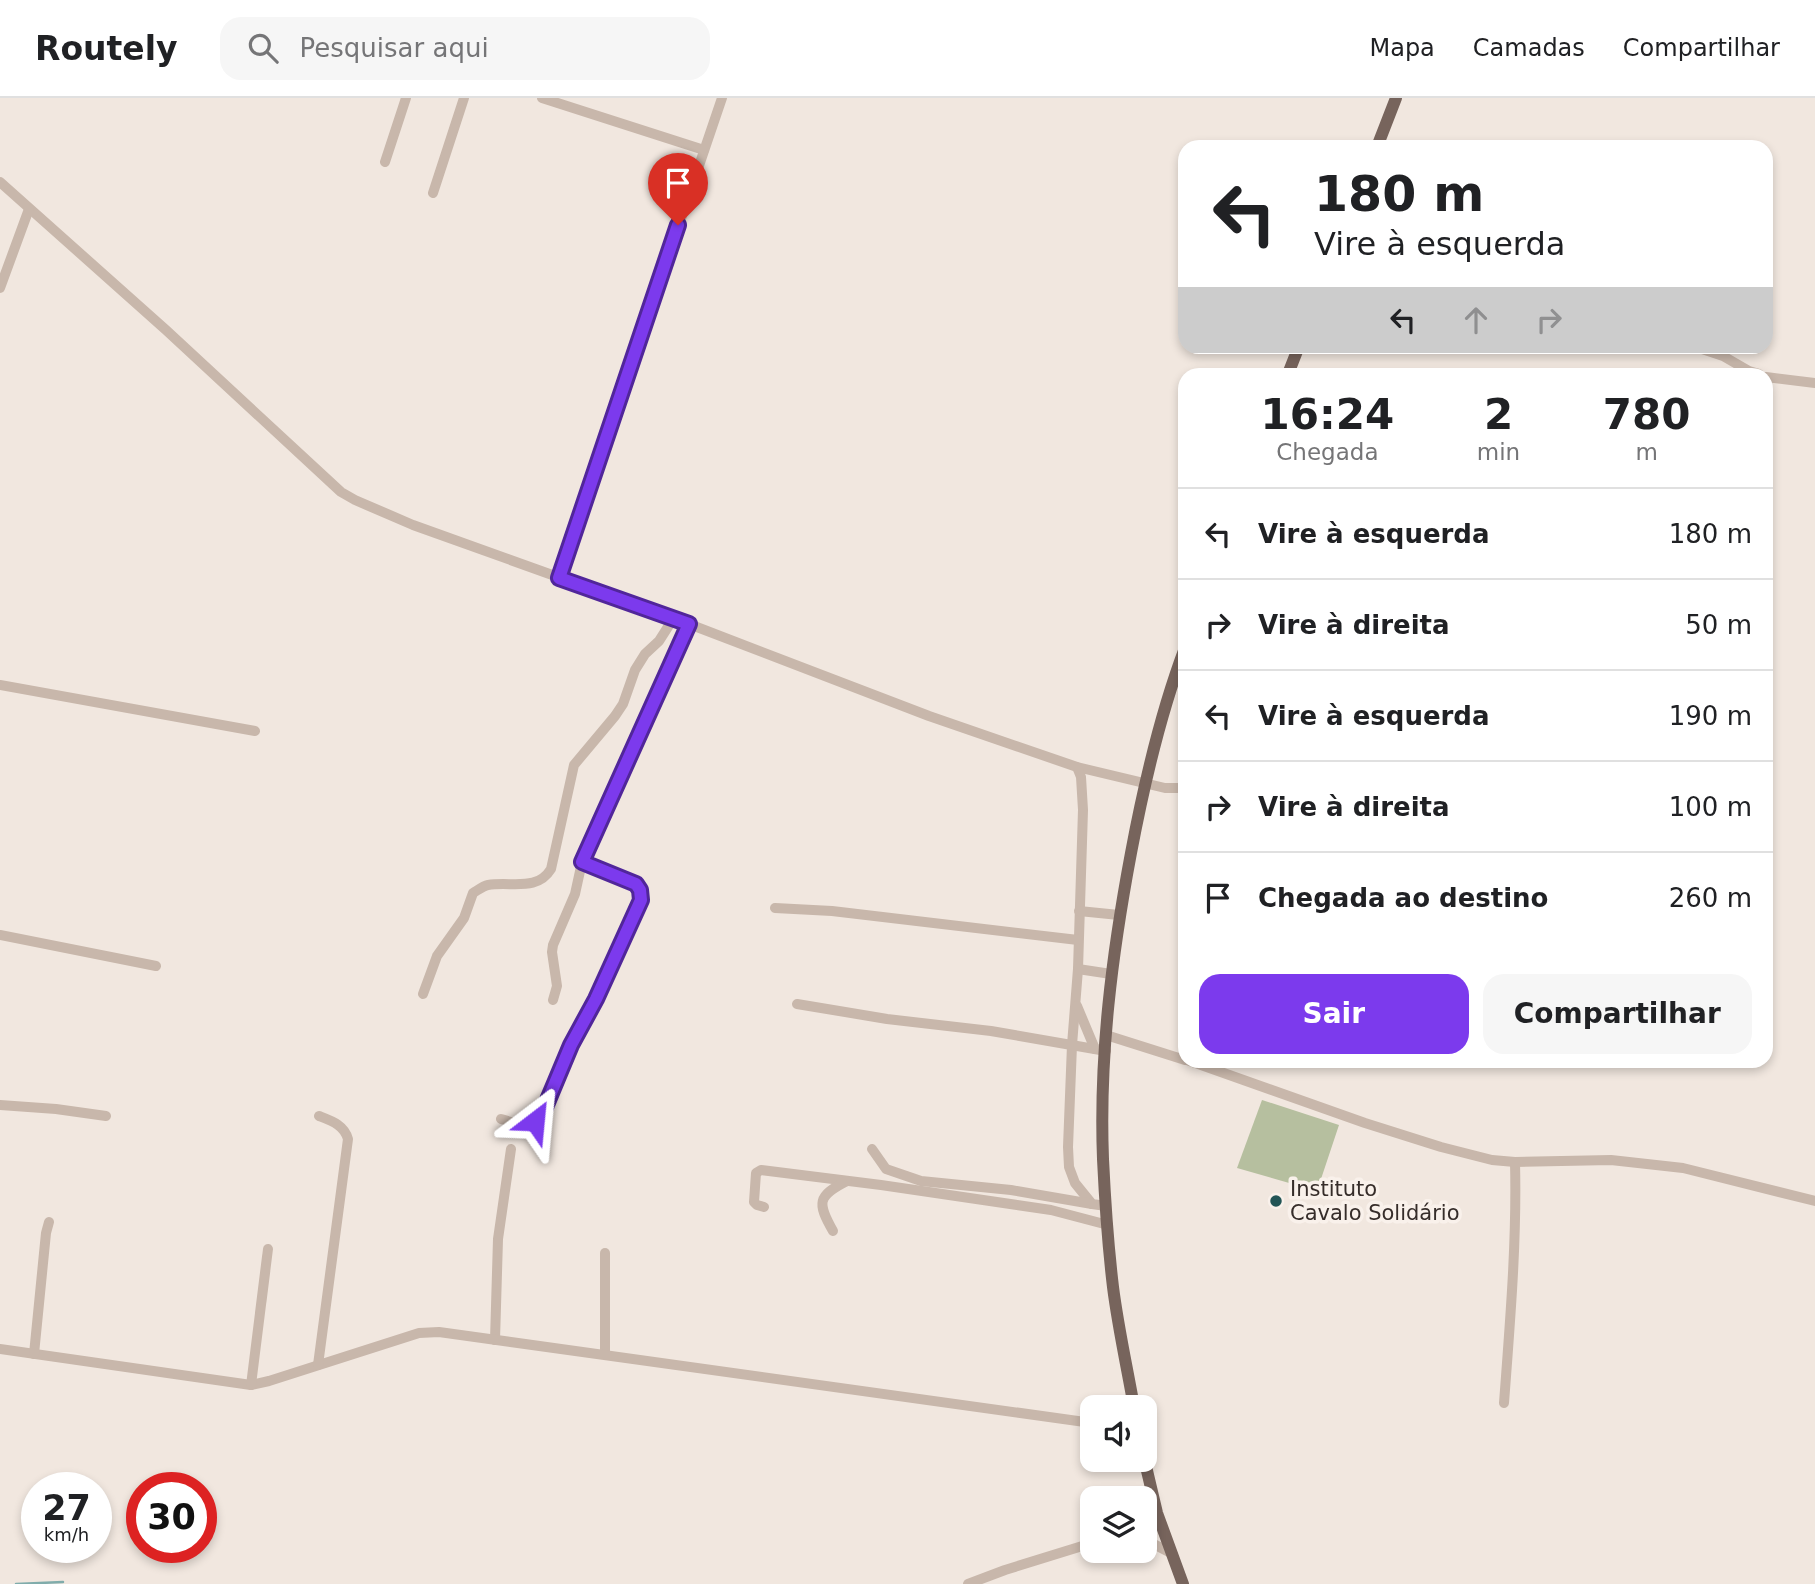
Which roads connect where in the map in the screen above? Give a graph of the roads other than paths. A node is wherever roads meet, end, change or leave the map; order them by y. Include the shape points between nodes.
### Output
1 (406, 98) edge
2 (464, 98) edge
3 (542, 98) edge
4 (722, 98) edge
5 (1396, 98) edge
6 (558, 101) edge
7 (1380, 140) edge
8 (704, 150) junction
9 (385, 162) dead end
10 (0, 182) edge
11 (433, 193) dead end
12 (29, 209) junction
13 (0, 288) edge
14 (1717, 354) edge
15 (1744, 368) edge
16 (1773, 378) edge
17 (1815, 383) edge
18 (559, 578) junction
19 (673, 619) junction
20 (689, 624) junction
21 (1178, 666) edge
22 (0, 685) edge
23 (255, 731) dead end
24 (1077, 768) junction
25 (1144, 784) junction
26 (1178, 788) edge
27 (582, 862) junction
28 (775, 908) dead end
29 (1079, 911) junction
30 (1119, 915) junction
31 (0, 935) edge
32 (1079, 940) junction
33 (156, 966) dead end
34 (1078, 969) junction
35 (1111, 974) junction
36 (423, 994) dead end
37 (553, 1000) dead end
38 (797, 1004) dead end
39 (1076, 1004) junction
40 (1106, 1035) junction
41 (1072, 1045) junction
42 (1100, 1050) junction
43 (1178, 1058) edge
44 (1209, 1068) edge
45 (0, 1105) edge
46 (106, 1116) dead end
47 (319, 1116) dead end
48 (502, 1119) dead end
49 (872, 1149) dead end
50 (511, 1150) dead end
51 (1515, 1162) junction
52 (847, 1181) junction
53 (1815, 1201) edge
54 (1092, 1204) junction
55 (1106, 1206) junction
56 (764, 1207) dead end
57 (49, 1223) dead end
58 (1108, 1225) junction
59 (833, 1231) dead end
60 (268, 1249) dead end
61 (605, 1253) dead end
62 (495, 1340) junction
63 (0, 1349) edge
64 (34, 1354) junction
65 (605, 1354) junction
66 (318, 1365) junction
67 (251, 1385) junction
68 (1132, 1395) edge
69 (1504, 1403) dead end
70 (1080, 1421) edge
71 (1147, 1472) edge
72 (1157, 1546) edge
73 (1080, 1547) edge
74 (1171, 1553) junction
75 (968, 1584) edge
76 (1183, 1584) edge

1 - 9 street
2 - 11 street
3 - 6 street
4 - 8 street
5 - 7 main road
6 - 8 street
8 - 18 street
10 - 12 street
12 - 13 street
12 - 18 street via 341,492 413,525
14 - 15 street
16 - 17 street
18 - 19 street
19 - 20 street
19 - 36 street via 635,670 619,710 574,765 551,869 539,881 485,886 473,893 464,918 437,956
20 - 24 street
20 - 27 street
21 - 25 main road
22 - 23 street
24 - 25 street
24 - 29 street via 1083,810
25 - 26 street
25 - 30 main road
27 - 37 street via 552,953 557,986
27 - 48 street via 636,884 641,900 543,1112 522,1125
28 - 32 street
29 - 30 street
29 - 32 street
30 - 35 main road
31 - 33 street
32 - 34 street
34 - 35 street
34 - 39 street
35 - 40 main road
38 - 41 street
39 - 41 street
39 - 42 street
40 - 42 main road
40 - 43 street
41 - 42 street
41 - 54 street via 1069,1167
42 - 55 main road
44 - 51 street via 1441,1147
45 - 46 street
47 - 66 street via 335,1122 348,1139
49 - 54 street via 886,1169 921,1181
50 - 62 street via 498,1240
51 - 53 street via 1611,1160 1683,1168
51 - 69 street
52 - 56 street via 761,1170 756,1176 754,1202
52 - 58 street via 1051,1210
52 - 59 street via 829,1190 822,1203
54 - 55 street
55 - 58 main road
57 - 64 street
58 - 68 main road via 1113,1287
60 - 67 street
61 - 65 street
62 - 65 street
62 - 66 street via 427,1331
63 - 64 street
64 - 67 street
65 - 70 street
66 - 67 street
71 - 74 main road
72 - 74 street
73 - 75 street
74 - 76 main road

